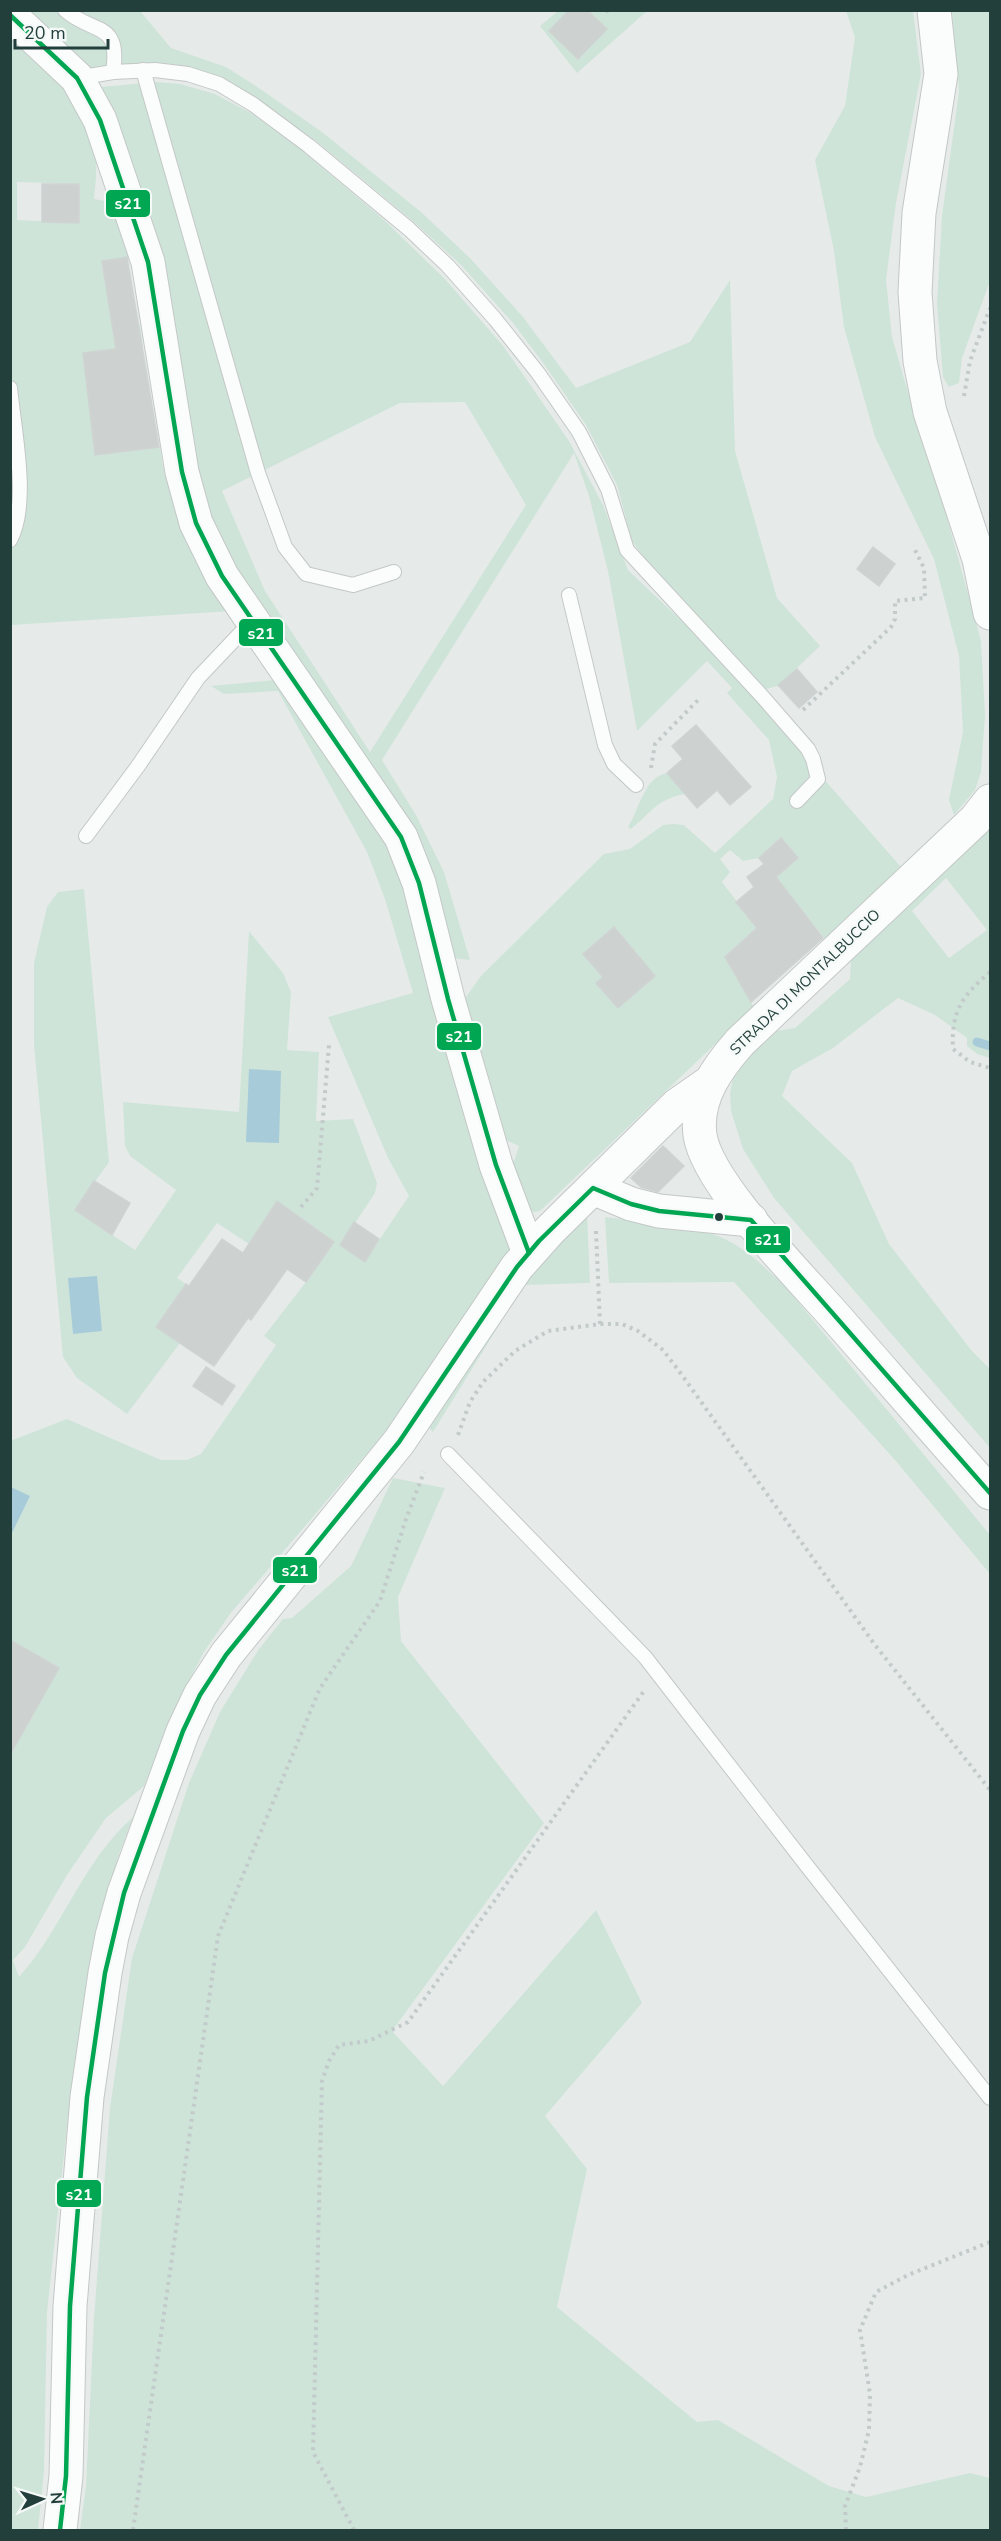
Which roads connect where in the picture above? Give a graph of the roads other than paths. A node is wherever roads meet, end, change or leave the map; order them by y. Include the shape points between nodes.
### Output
1 (64, 10) edge
2 (934, 10) edge
3 (10, 15) edge
4 (142, 70) junction
5 (113, 72) junction
6 (77, 78) junction
7 (10, 388) edge
8 (10, 540) edge
9 (394, 572) dead end
10 (569, 595) dead end
11 (990, 613) edge
12 (252, 621) junction
13 (636, 785) dead end
14 (797, 801) dead end
15 (990, 801) edge
16 (86, 836) dead end
17 (710, 1082) junction
18 (593, 1188) junction
19 (751, 1220) junction
20 (529, 1252) junction
21 (448, 1454) road end
22 (990, 1493) edge
23 (990, 2098) edge
24 (60, 2530) edge

1 - 5 lane via 108,35 116,52
2 - 11 street via 941,74 919,213 915,292 920,361 930,412 979,559
3 - 6 street
4 - 5 lane
4 - 9 lane via 258,473 285,547 306,573 353,585
4 - 14 lane via 188,74 219,84 254,105 318,153 448,266 538,373 579,432 608,489 627,550 808,749 818,780
5 - 6 lane
6 - 12 street via 100,120 148,262 182,472 196,523 222,576
7 - 8 lane via 21,498 17,528
10 - 13 lane via 604,745 614,764
12 - 16 lane via 198,678
12 - 20 street via 402,837 419,883 496,1165
15 - 17 street, STRADA DI MONTALBUCCIO via 975,820 740,1042
17 - 18 street via 677,1105
17 - 19 street, STRADA DI MONTALBUCCIO via 700,1119 702,1144 716,1172
18 - 19 street via 659,1211
18 - 20 street
19 - 22 street, STRADA DI MONTALBUCCIO
20 - 24 street via 414,1423 239,1638 200,1695 162,1785 124,1893 109,1953 87,2097 70,2306 66,2476
21 - 23 lane via 645,1657

